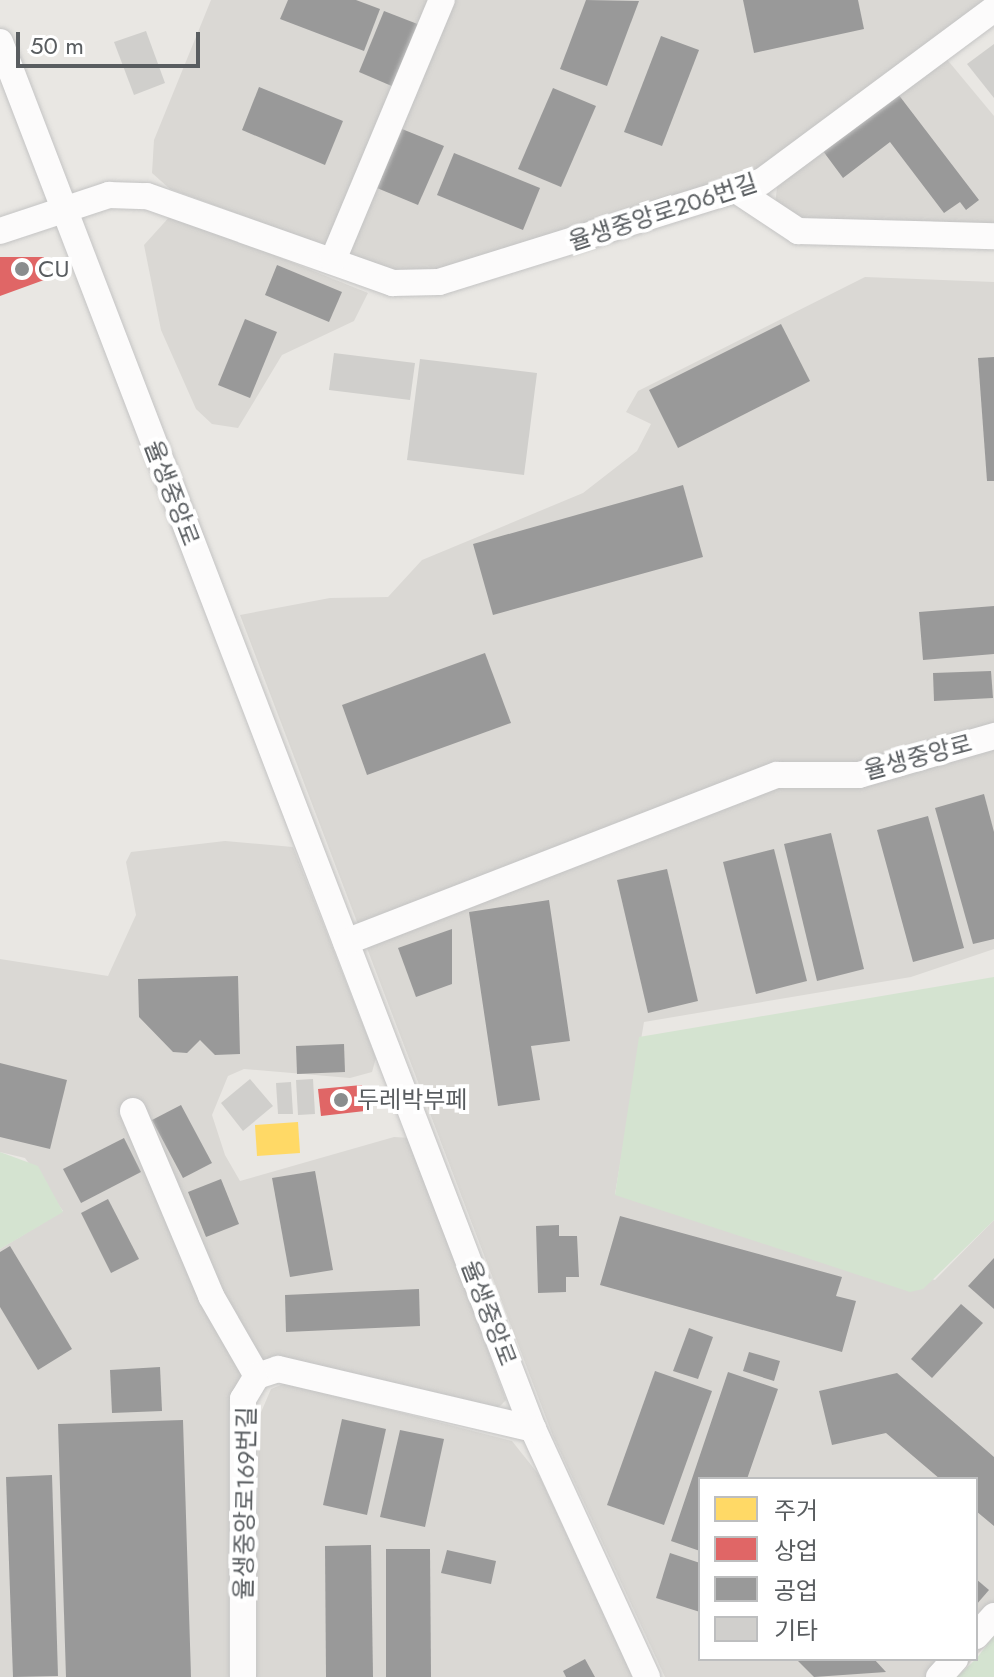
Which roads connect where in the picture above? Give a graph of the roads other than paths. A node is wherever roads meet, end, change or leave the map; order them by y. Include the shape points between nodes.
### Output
1 (442, 0) edge
2 (994, 9) edge
3 (0, 42) edge
4 (739, 192) junction
5 (62, 210) junction
6 (0, 231) edge
7 (994, 236) edge
8 (333, 260) junction
9 (994, 736) edge
10 (346, 942) junction
11 (133, 1111) dead end
12 (257, 1376) junction
13 (533, 1429) junction
14 (994, 1616) edge
15 (978, 1634) edge
16 (953, 1661) edge
17 (243, 1677) edge
18 (647, 1677) edge
19 (939, 1677) edge

1 - 8 street
2 - 4 street, 율생중앙로206번길 via 783,169
3 - 5 street, 율생중앙로
4 - 7 street via 798,231
4 - 8 street, 율생중앙로206번길 via 439,282 393,283
5 - 6 street, 율생중앙로206번길
5 - 8 street, 율생중앙로206번길 via 109,195 147,196
5 - 10 street, 율생중앙로
9 - 10 street, 율생중앙로 via 859,775 777,775
10 - 13 street, 율생중앙로
11 - 12 street via 211,1296
12 - 13 street, 율생중앙로169번길 via 278,1369
12 - 17 street, 율생중앙로169번길 via 243,1399
13 - 18 street, 율생중앙로
14 - 15 street
16 - 19 street

